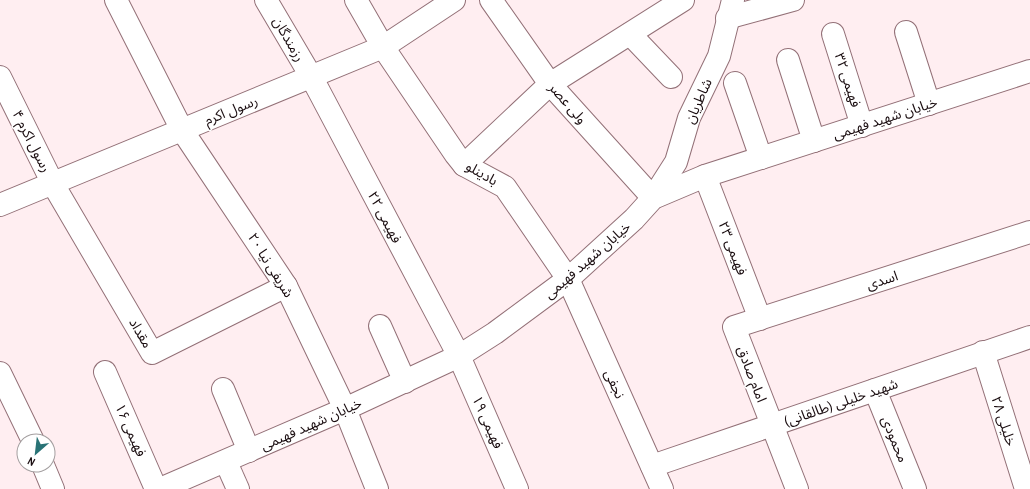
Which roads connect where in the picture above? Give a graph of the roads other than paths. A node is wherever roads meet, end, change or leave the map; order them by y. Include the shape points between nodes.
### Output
1 (116, 0) edge
2 (266, 0) edge
3 (356, 0) edge
4 (454, 0) edge
5 (491, 0) edge
6 (683, 0) edge
7 (793, 0) edge
8 (659, 7) edge
9 (730, 9) edge
10 (906, 32) dead end
11 (630, 34) junction
12 (833, 34) dead end
13 (383, 47) junction
14 (788, 60) dead end
15 (1030, 71) edge
16 (0, 77) edge
17 (671, 77) dead end
18 (312, 78) junction
19 (735, 83) dead end
20 (550, 84) junction
21 (929, 104) junction
22 (862, 126) junction
23 (182, 130) junction
24 (814, 141) junction
25 (761, 158) junction
26 (464, 165) junction
27 (705, 176) junction
28 (54, 184) junction
29 (653, 198) junction
30 (0, 205) edge
31 (1030, 232) edge
32 (568, 279) junction
33 (286, 286) junction
34 (760, 319) junction
35 (380, 326) dead end
36 (734, 327) joint
37 (1030, 337) edge
38 (983, 352) junction
39 (459, 356) junction
40 (105, 372) dead end
41 (0, 373) edge
42 (405, 382) junction
43 (222, 389) dead end
44 (876, 390) junction
45 (345, 410) junction
46 (772, 426) junction
47 (29, 433) edge
48 (249, 452) junction
49 (226, 462) junction
50 (652, 466) junction
51 (46, 473) edge
52 (53, 489) edge
53 (156, 489) edge
54 (160, 489) edge
55 (238, 489) edge
56 (376, 489) edge
57 (517, 489) edge
58 (662, 489) edge
59 (797, 489) edge
60 (915, 489) edge
61 (1026, 489) edge

1 - 23 street, ۲۰ شریفی نیا
2 - 18 street, رزمندگان
3 - 13 street, بادینلو
4 - 13 street, رسول اکرم
5 - 20 street, ولی عصر
6 - 8 street
7 - 9 street
8 - 11 street
9 - 29 street, شاطریان via 719,56 689,118 676,162
10 - 21 street
11 - 17 street
11 - 20 street
12 - 22 street, فهیمی ۳۲
13 - 18 street, رسول اکرم
13 - 26 street, بادینلو
14 - 24 street
15 - 21 street, خیابان شهید فهیمی
16 - 28 street, رسول اکرم ۴
18 - 23 street, رسول اکرم
18 - 39 street, فهیمی ۲۲
19 - 25 street
20 - 26 street
20 - 29 street, ولی عصر
21 - 22 street, خیابان شهید فهیمی
22 - 24 street, خیابان شهید فهیمی
23 - 28 street, رسول اکرم
23 - 33 street, ۲۰ شریفی نیا
24 - 25 street, خیابان شهید فهیمی
25 - 27 street, خیابان شهید فهیمی
26 - 32 street, بادینلو via 506,187
27 - 29 street, خیابان شهید فهیمی
27 - 34 street, فهیمی ۲۳
28 - 30 street, رسول اکرم
28 - 33 street, مقداد via 152,353
29 - 32 street, خیابان شهید فهیمی via 634,219
31 - 34 street, اسدی
32 - 39 street, خیابان شهید فهیمی
32 - 50 street, نجفی
33 - 45 street, ۲۰ شریفی نیا
34 - 36 street, اسدی
35 - 42 street
36 - 46 street, امام صادق
37 - 38 street, شهید خلیلی (طالقانی)
38 - 44 street, شهید خلیلی (طالقانی)
38 - 61 street, خلیلی ۲۸
39 - 42 street, خیابان شهید فهیمی
39 - 57 street, فهیمی ۱۹
40 - 53 street, فهیمی ۱۶
41 - 47 street
42 - 45 street, خیابان شهید فهیمی
43 - 48 street
44 - 46 street, شهید خلیلی (طالقانی)
44 - 60 street, محمودی
45 - 48 street, خیابان شهید فهیمی
45 - 56 street, ۲۰ شریفی نیا
46 - 50 street, شهید خلیلی (طالقانی)
46 - 59 street, امام صادق
48 - 49 street, خیابان شهید فهیمی
49 - 54 street, خیابان شهید فهیمی
49 - 55 street
50 - 58 street, نجفی
51 - 52 street

